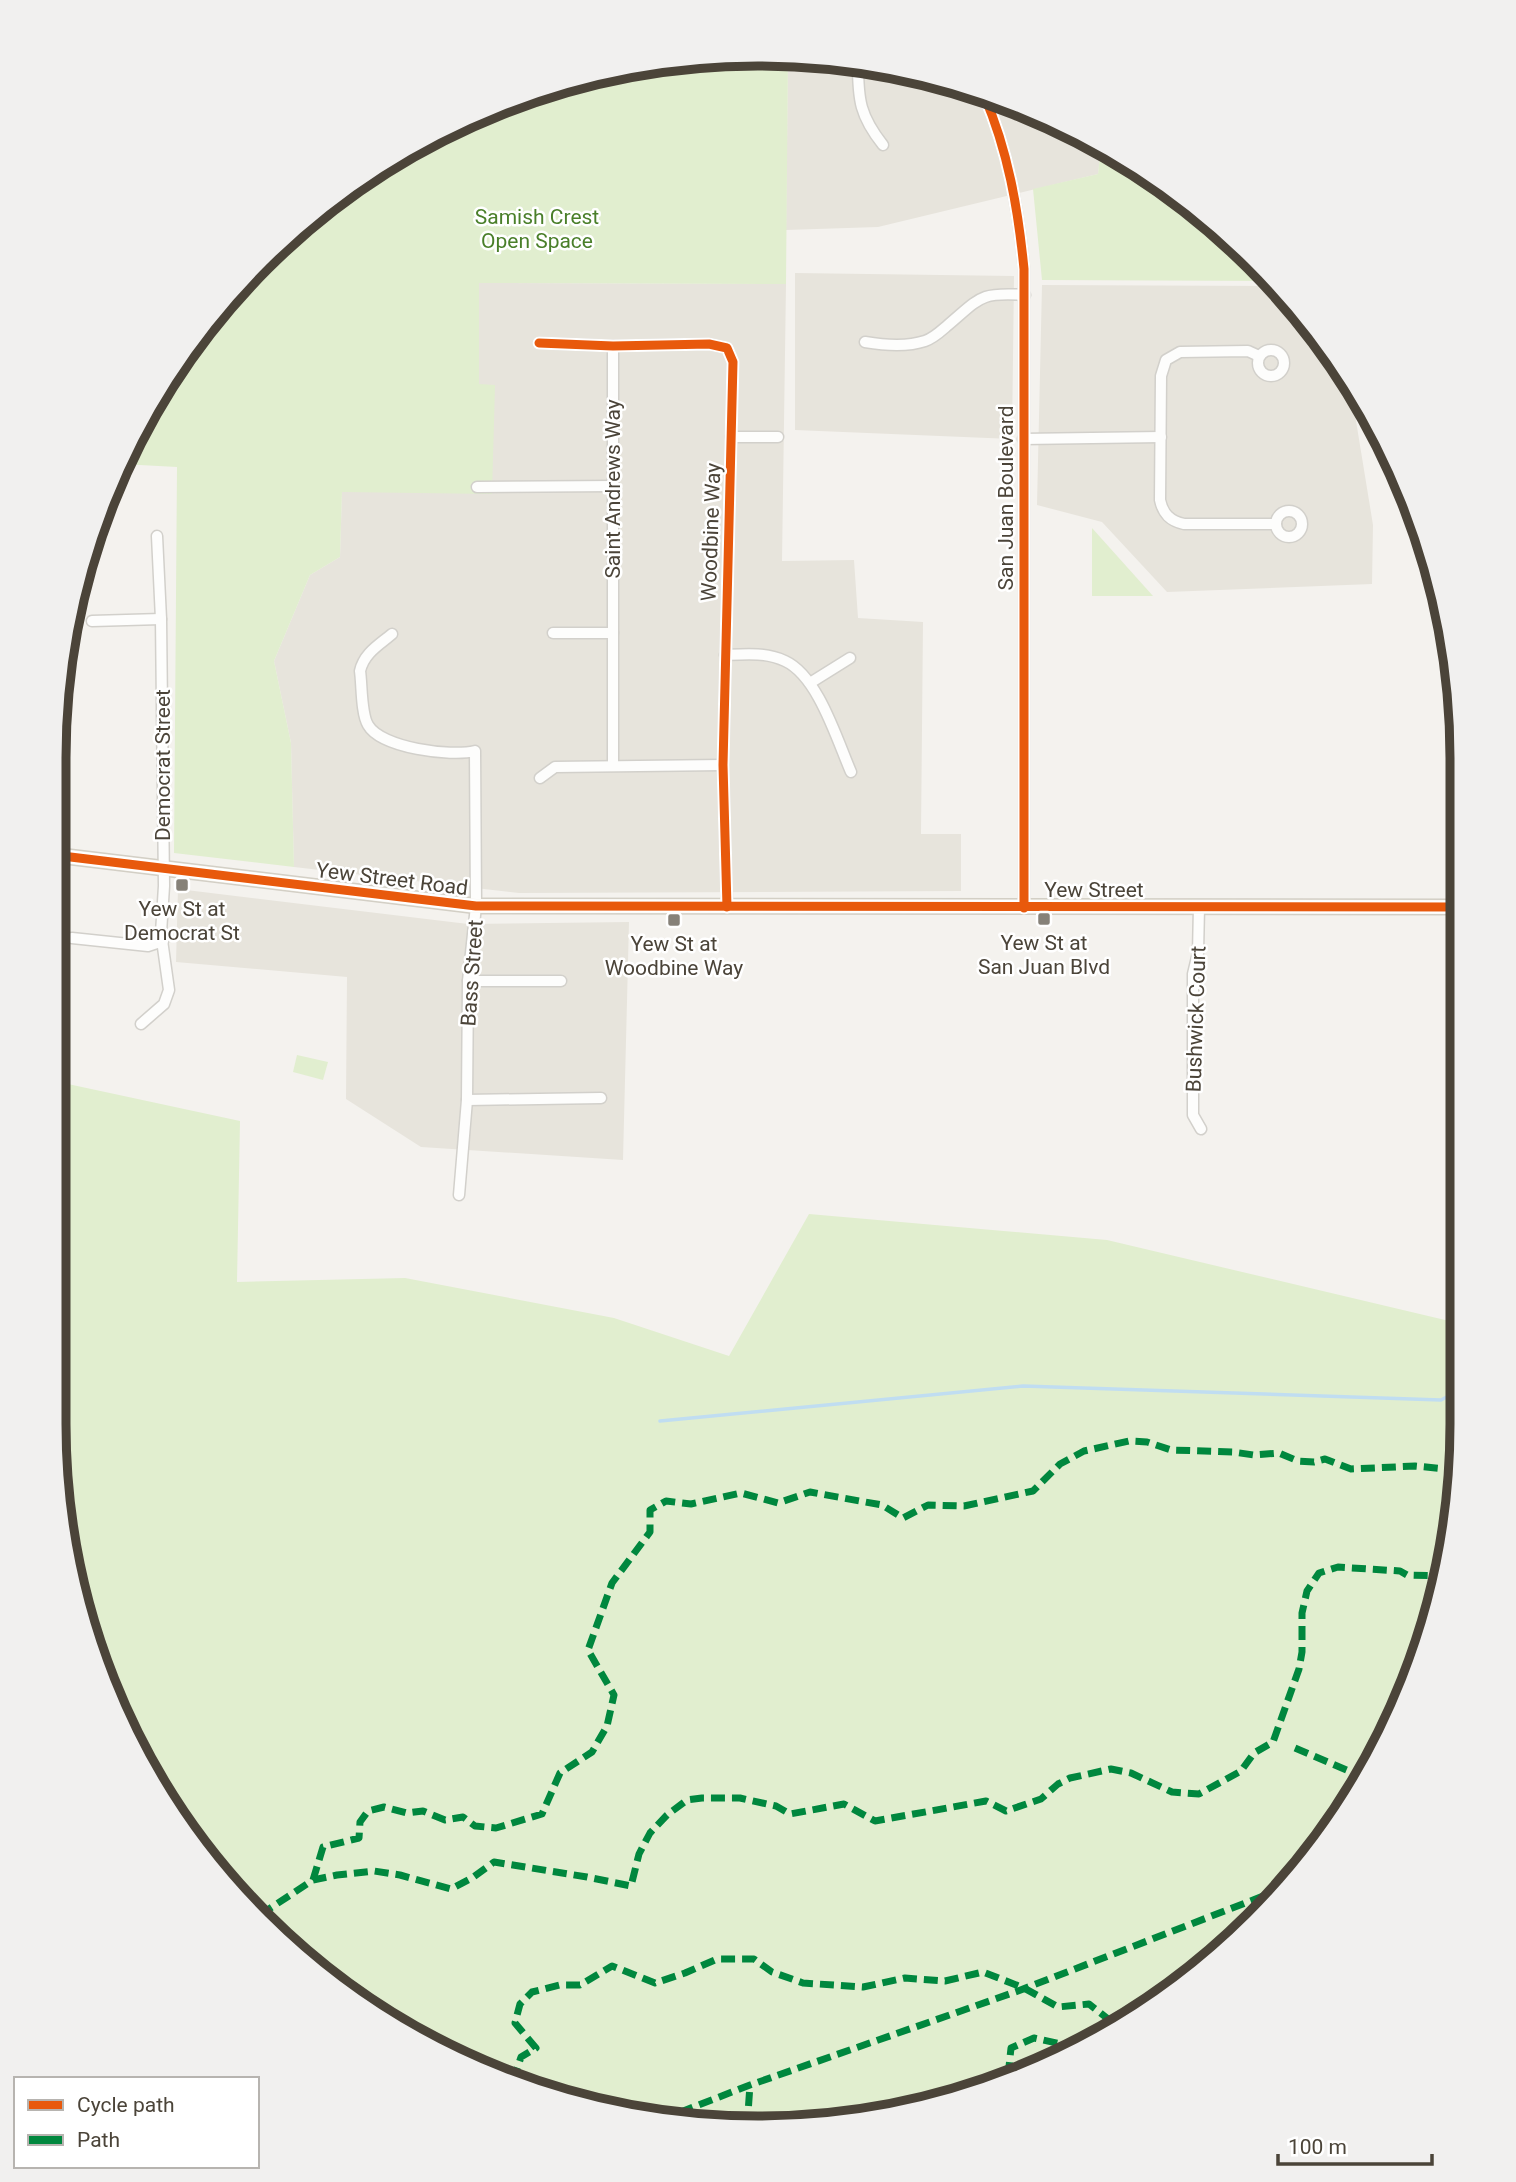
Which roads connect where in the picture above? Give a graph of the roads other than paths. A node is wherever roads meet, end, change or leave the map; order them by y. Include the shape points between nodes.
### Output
1 (858, 74) edge
2 (989, 106) edge
3 (883, 145) dead end
4 (1026, 295) junction
5 (865, 342) dead end
6 (539, 343) dead end
7 (613, 346) junction
8 (1259, 356) dead end
9 (731, 437) junction
10 (778, 437) dead end
11 (1161, 438) junction
12 (1023, 439) junction
13 (614, 485) junction
14 (477, 487) dead end
15 (1276, 524) dead end
16 (158, 536) dead end
17 (161, 619) junction
18 (92, 621) dead end
19 (553, 633) dead end
20 (613, 633) junction
21 (392, 634) dead end
22 (725, 655) junction
23 (850, 658) dead end
24 (810, 683) junction
25 (613, 765) junction
26 (723, 765) junction
27 (851, 772) dead end
28 (540, 778) dead end
29 (66, 857) edge
30 (163, 869) junction
31 (476, 906) junction
32 (1450, 906) edge
33 (727, 907) junction
34 (1199, 907) junction
35 (1024, 908) junction
36 (72, 938) dead end
37 (163, 941) junction
38 (468, 981) junction
39 (561, 981) dead end
40 (141, 1024) dead end
41 (601, 1098) dead end
42 (467, 1100) junction
43 (1202, 1129) dead end
44 (459, 1195) dead end

1 - 3 street via 860,106
2 - 4 street, San Juan Boulevard via 1010,171
4 - 5 street via 995,293 981,298 924,341
4 - 12 street, San Juan Boulevard
6 - 7 street, Woodbine Way
7 - 9 street, Woodbine Way via 709,344 727,348 733,362
7 - 13 street, Saint Andrews Way
8 - 11 street via 1248,351 1180,352 1166,360 1161,376
9 - 10 street
9 - 22 street, Woodbine Way
11 - 12 street
11 - 15 street via 1160,500 1170,519 1184,524
12 - 35 street, San Juan Boulevard
13 - 14 street
13 - 20 street, Saint Andrews Way
16 - 17 street, Democrat Street
17 - 18 street
17 - 30 street, Democrat Street
19 - 20 street
20 - 25 street, Saint Andrews Way
21 - 31 street, Bass Street via 362,664 366,723 374,733 405,745 445,753 475,751
22 - 24 street via 762,655 784,661
22 - 26 street, Woodbine Way
23 - 24 street
24 - 27 street
25 - 26 street
25 - 28 street via 555,766
26 - 33 street, Woodbine Way
29 - 30 street, Yew Street Road
30 - 31 street, Yew Street Road
30 - 37 street, Democrat Street
31 - 33 street, Yew Street Road
31 - 38 street, Bass Street
32 - 34 street, Yew Street
33 - 35 street, Yew Street
34 - 35 street, Yew Street
34 - 43 street, Bushwick Court via 1193,974 1193,1115
36 - 37 street via 148,946
37 - 40 street, Democrat Street via 169,990 164,1004
38 - 39 street
38 - 42 street, Bass Street
41 - 42 street
42 - 44 street, Bass Street

